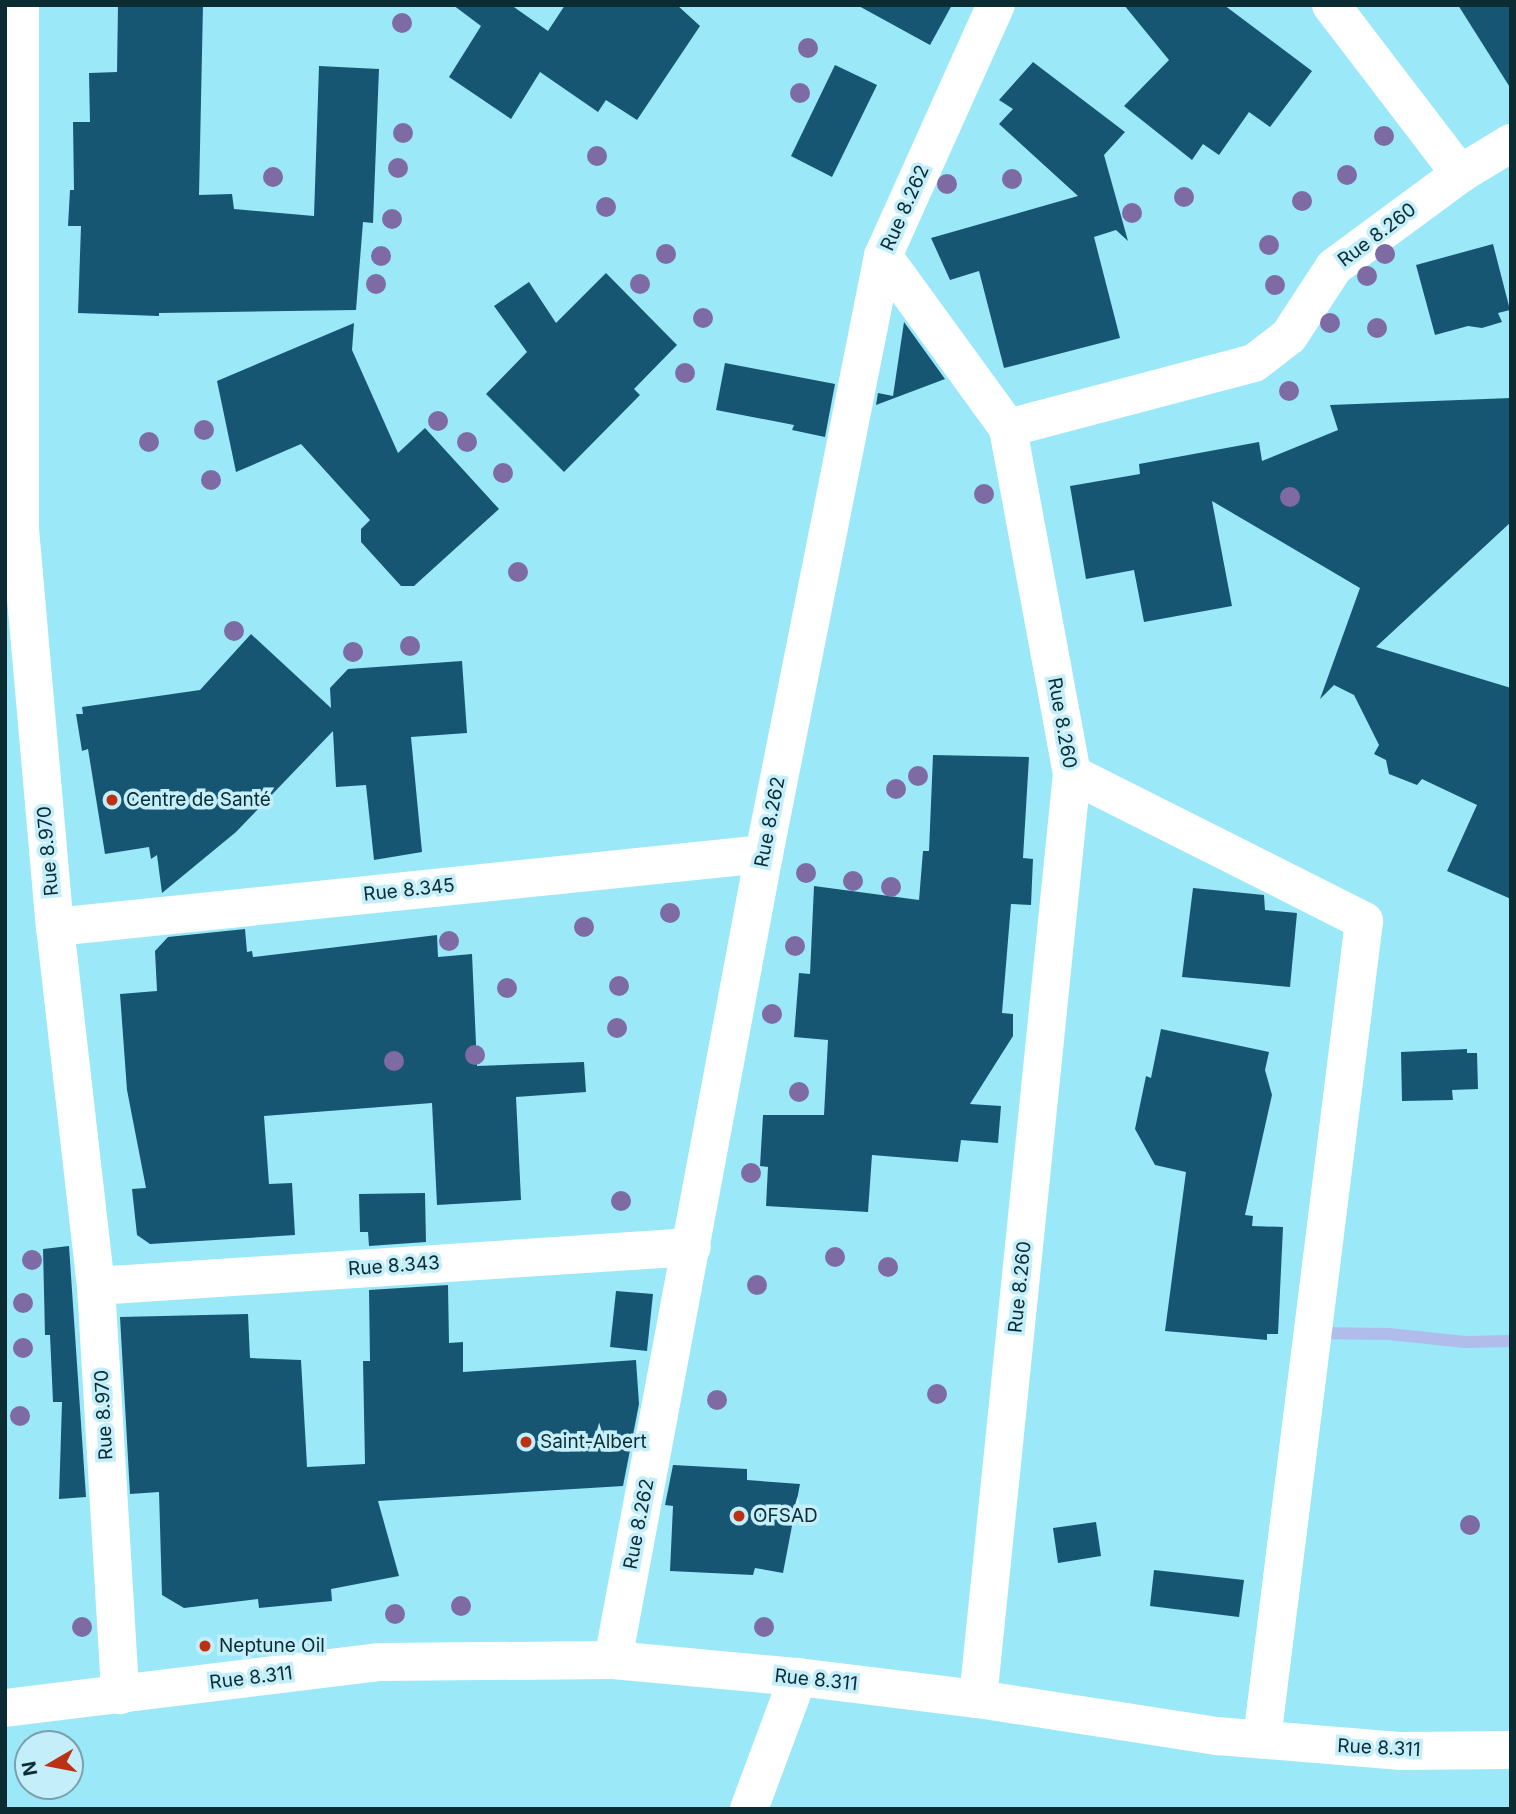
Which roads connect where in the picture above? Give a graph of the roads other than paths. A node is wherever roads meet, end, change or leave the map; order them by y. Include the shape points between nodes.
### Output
1 (20, 5) edge
2 (996, 5) edge
3 (1331, 5) edge
4 (1511, 144) edge
5 (1460, 174) junction
6 (883, 256) junction
7 (1008, 428) junction
8 (13, 527) edge
9 (1072, 774) junction
10 (764, 854) junction
11 (55, 927) junction
12 (692, 1247) junction
13 (96, 1286) junction
14 (613, 1660) junction
15 (798, 1677) junction
16 (120, 1695) junction
17 (978, 1699) junction
18 (5, 1707) edge
19 (1262, 1739) junction
20 (1511, 1750) edge
21 (749, 1809) edge

1 - 8 street, Rue 8.970
2 - 6 street, Rue 8.262
3 - 5 street
4 - 5 street, Rue 8.260
5 - 7 street, Rue 8.260 via 1334,267 1289,337 1254,363
6 - 7 street
6 - 10 street, Rue 8.262
7 - 9 street, Rue 8.260
8 - 11 street, Rue 8.970
9 - 17 street, Rue 8.260
9 - 19 street via 1364,921
10 - 11 street, Rue 8.345
10 - 12 street, Rue 8.262
11 - 13 street, Rue 8.970
12 - 13 street, Rue 8.343
12 - 14 street, Rue 8.262
13 - 16 street, Rue 8.970
14 - 15 street, Rue 8.311
14 - 16 street, Rue 8.311 via 380,1662
15 - 17 street, Rue 8.311
15 - 21 street
16 - 18 street, Rue 8.311
17 - 19 street, Rue 8.311
19 - 20 street, Rue 8.311 via 1401,1751

